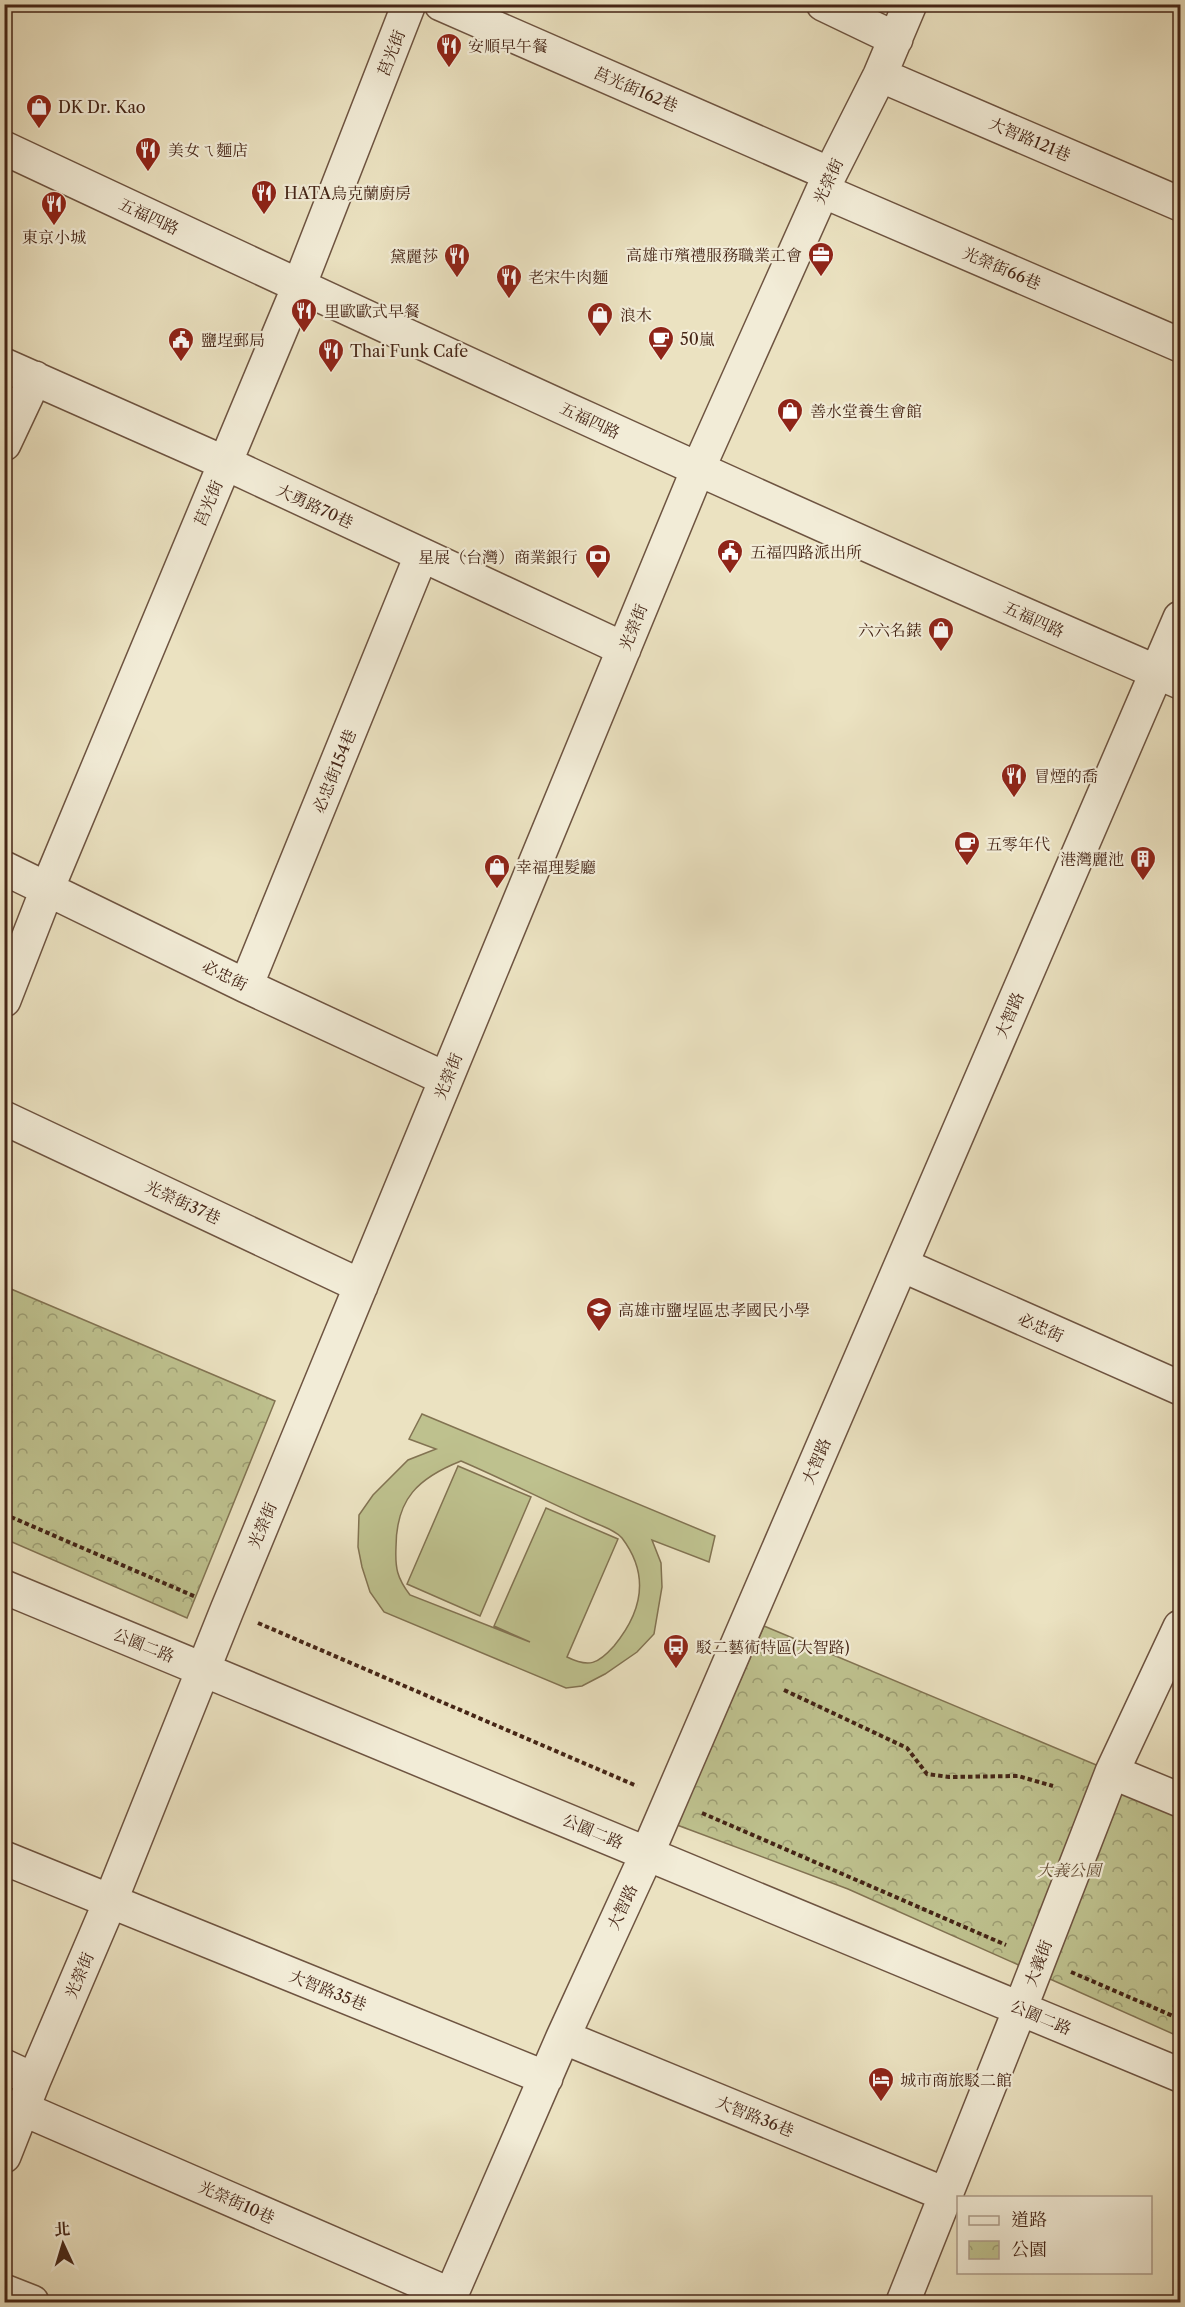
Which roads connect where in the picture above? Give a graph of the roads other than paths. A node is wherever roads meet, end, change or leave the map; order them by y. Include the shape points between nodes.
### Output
1 (441, 4) edge
2 (823, 4) edge
3 (910, 4) edge
4 (404, 6) edge
5 (896, 39) junction
6 (880, 75) junction
7 (4, 148) edge
8 (827, 182) junction
9 (1180, 204) edge
10 (299, 286) junction
11 (1180, 345) edge
12 (4, 365) edge
13 (35, 378) junction
14 (4, 444) edge
15 (225, 463) junction
16 (698, 469) junction
17 (422, 556) junction
18 (1180, 618) edge
19 (624, 649) junction
20 (1169, 677) edge
21 (4, 868) edge
22 (48, 887) junction
23 (246, 986) junction
24 (4, 1000) edge
25 (446, 1079) junction
26 (4, 1118) edge
27 (902, 1266) junction
28 (361, 1286) junction
29 (1180, 1388) edge
30 (4, 1587) edge
31 (1180, 1627) edge
32 (203, 1669) junction
33 (1112, 1772) junction
34 (1180, 1800) edge
35 (647, 1854) junction
36 (4, 1858) edge
37 (110, 1902) junction
38 (1020, 2009) junction
39 (563, 2037) junction
40 (4, 2066) edge
41 (1180, 2075) edge
42 (546, 2078) junction
43 (29, 2094) junction
44 (4, 2156) edge
45 (947, 2195) junction
46 (4, 2291) edge
47 (450, 2299) edge
48 (32, 2302) edge
49 (903, 2302) edge

1 - 8 street, 莒光街162巷
2 - 5 street
3 - 5 street, 光榮街
4 - 10 street, 莒光街
5 - 6 street, 光榮街
6 - 8 street, 光榮街
6 - 9 street, 大智路121巷
7 - 10 street, 五福四路
8 - 11 street, 光榮街66巷
8 - 16 street, 光榮街
10 - 15 street, 莒光街
10 - 16 street, 五福四路
12 - 13 street, 大勇路70巷
13 - 14 street
13 - 15 street, 大勇路70巷
15 - 17 street, 大勇路70巷
15 - 22 street, 莒光街
16 - 19 street, 光榮街
16 - 20 street, 五福四路
17 - 19 street, 大勇路70巷
17 - 23 street, 必忠街154巷
18 - 20 street, 大智路
19 - 25 street, 光榮街
20 - 27 street, 大智路
21 - 22 street, 必忠街
22 - 23 street, 必忠街
22 - 24 street, 莒光街
23 - 25 street, 必忠街
25 - 28 street, 光榮街
26 - 28 street, 光榮街37巷
27 - 29 street, 必忠街
27 - 35 street, 大智路
28 - 32 street, 光榮街
30 - 32 street, 公園二路
31 - 33 street, 大義街
32 - 35 street, 公園二路
32 - 37 street, 光榮街
33 - 34 street
33 - 38 street, 大義街
35 - 38 street, 公園二路
35 - 39 street, 大智路
36 - 37 street, 大智路35巷
37 - 42 street, 大智路35巷
37 - 43 street, 光榮街
38 - 41 street, 公園二路
38 - 45 street, 大義街
39 - 42 street, 大智路
39 - 45 street, 大智路36巷
40 - 43 street, 光榮街10巷
42 - 47 street, 大智路
43 - 44 street, 光榮街
43 - 47 street, 光榮街10巷
45 - 49 street, 大義街
46 - 48 street

